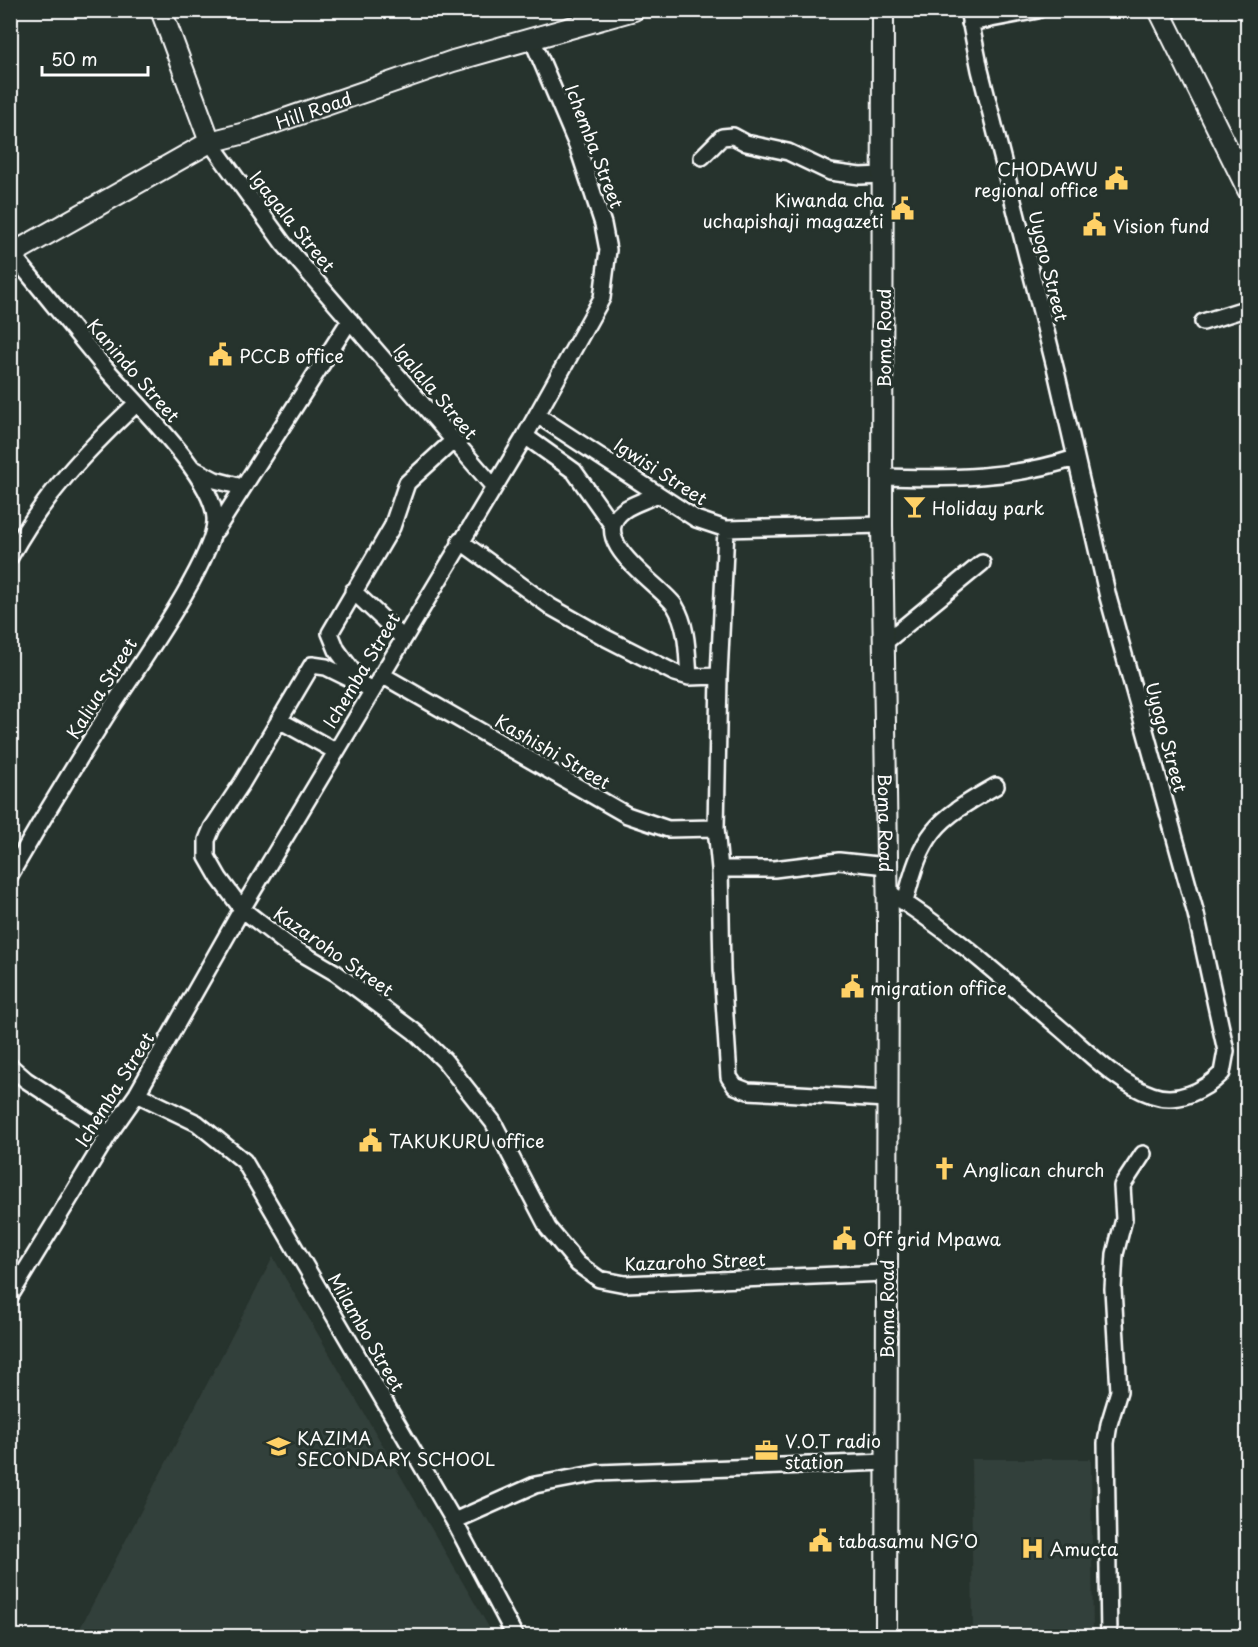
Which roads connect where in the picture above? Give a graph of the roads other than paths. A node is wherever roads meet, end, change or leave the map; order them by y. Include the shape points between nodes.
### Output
1 (160, 10) edge
2 (634, 10) edge
3 (883, 10) edge
4 (1038, 10) edge
5 (1159, 10) edge
6 (606, 14) edge
7 (969, 17) edge
8 (532, 39) junction
9 (210, 142) junction
10 (702, 157) dead end
11 (882, 175) junction
12 (1248, 190) edge
13 (11, 254) edge
14 (1248, 308) edge
15 (350, 320) junction
16 (1203, 322) dead end
17 (136, 404) junction
18 (537, 415) junction
19 (525, 435) junction
20 (453, 441) junction
21 (1076, 458) junction
22 (192, 468) junction
23 (882, 477) junction
24 (242, 487) junction
25 (494, 487) junction
26 (657, 494) junction
27 (594, 497) junction
28 (630, 507) junction
29 (215, 525) junction
30 (882, 525) junction
31 (613, 526) junction
32 (726, 529) junction
33 (460, 541) junction
34 (10, 557) edge
35 (982, 563) dead end
36 (352, 591) junction
37 (402, 637) junction
38 (883, 644) junction
39 (382, 675) junction
40 (719, 676) junction
41 (689, 678) junction
42 (367, 687) junction
43 (279, 720) junction
44 (335, 752) junction
45 (996, 786) dead end
46 (716, 828) junction
47 (887, 866) junction
48 (720, 869) junction
49 (10, 875) edge
50 (888, 892) junction
51 (904, 902) junction
52 (242, 909) junction
53 (10, 1066) edge
54 (137, 1094) junction
55 (886, 1099) junction
56 (109, 1134) junction
57 (1143, 1154) dead end
58 (885, 1273) junction
59 (10, 1296) edge
60 (887, 1462) junction
61 (454, 1521) junction
62 (515, 1636) edge
63 (886, 1636) edge
64 (1109, 1636) edge

1 - 9 main road
2 - 6 main road, Hill Road
3 - 11 main road, Boma Road
4 - 7 street
5 - 12 main road
6 - 8 main road, Hill Road
7 - 21 street, Uyogo Street
8 - 9 main road, Hill Road via 453,61 253,131
8 - 18 street, Ichemba Street via 593,189 608,250 602,297
9 - 13 main road, Hill Road
9 - 15 street, Igagala Street via 283,243
10 - 11 street via 722,137 733,136 746,143 788,152 830,172
11 - 23 main road, Boma Road
13 - 17 street, Kanindo Street
14 - 16 street
15 - 20 street, Igalala Street
15 - 24 street
17 - 22 street, Kanindo Street
17 - 34 street via 70,469
18 - 19 street, Ichemba Street
18 - 26 street, Igwisi Street
19 - 25 street, Ichemba Street
19 - 27 street via 566,464
20 - 25 street, Igalala Street
20 - 36 street via 407,483 392,527
21 - 23 street via 1023,473 987,477
21 - 51 street, Uyogo Street via 1108,597 1196,914 1226,1051 1222,1073 1198,1091 1174,1099 1152,1095 1115,1074 983,961
22 - 24 street
22 - 29 street, Kanindo Street via 204,488
23 - 30 main road, Boma Road
24 - 29 street
25 - 33 street, Ichemba Street
26 - 28 street
26 - 32 street, Igwisi Street via 696,519
27 - 28 street
27 - 31 street
28 - 31 street via 622,511
29 - 49 street, Kaliua Street via 187,588
30 - 32 street, Igwisi Street
30 - 38 main road, Boma Road
31 - 41 street via 616,545 664,593 682,621
32 - 40 street
33 - 37 street, Ichemba Street
33 - 41 street via 551,607
35 - 38 street
36 - 37 street
36 - 42 street via 334,624 331,639
37 - 39 street, Ichemba Street
38 - 47 main road, Boma Road
39 - 42 street, Ichemba Street
39 - 46 street, Kashishi Street via 627,815 668,829
40 - 41 street
40 - 46 street
42 - 43 street, Kazaroho Street via 314,663
42 - 44 street, Ichemba Street
43 - 44 street
43 - 52 street, Kazaroho Street via 207,840 207,856
44 - 52 street, Ichemba Street
45 - 51 street via 931,831 914,867
46 - 48 street
47 - 48 street via 839,861 774,869
47 - 50 main road, Boma Road
48 - 55 street via 724,1014 729,1077 735,1086 748,1091
50 - 51 street, Uyogo Street
50 - 55 main road, Boma Road
52 - 54 street, Ichemba Street
52 - 58 street, Kazaroho Street via 415,1032 444,1060 493,1122 548,1228 578,1264 599,1279 625,1284
53 - 56 street
54 - 56 street, Ichemba Street
54 - 61 street, Milambo Street via 197,1123 244,1161
55 - 58 main road, Boma Road
56 - 59 street, Ichemba Street
57 - 64 street via 1122,1186 1124,1219 1114,1263 1119,1391 1108,1424 1107,1443
58 - 60 main road, Boma Road
60 - 61 street via 598,1473 535,1485
60 - 63 main road, Boma Road
61 - 62 street, Milambo Street

